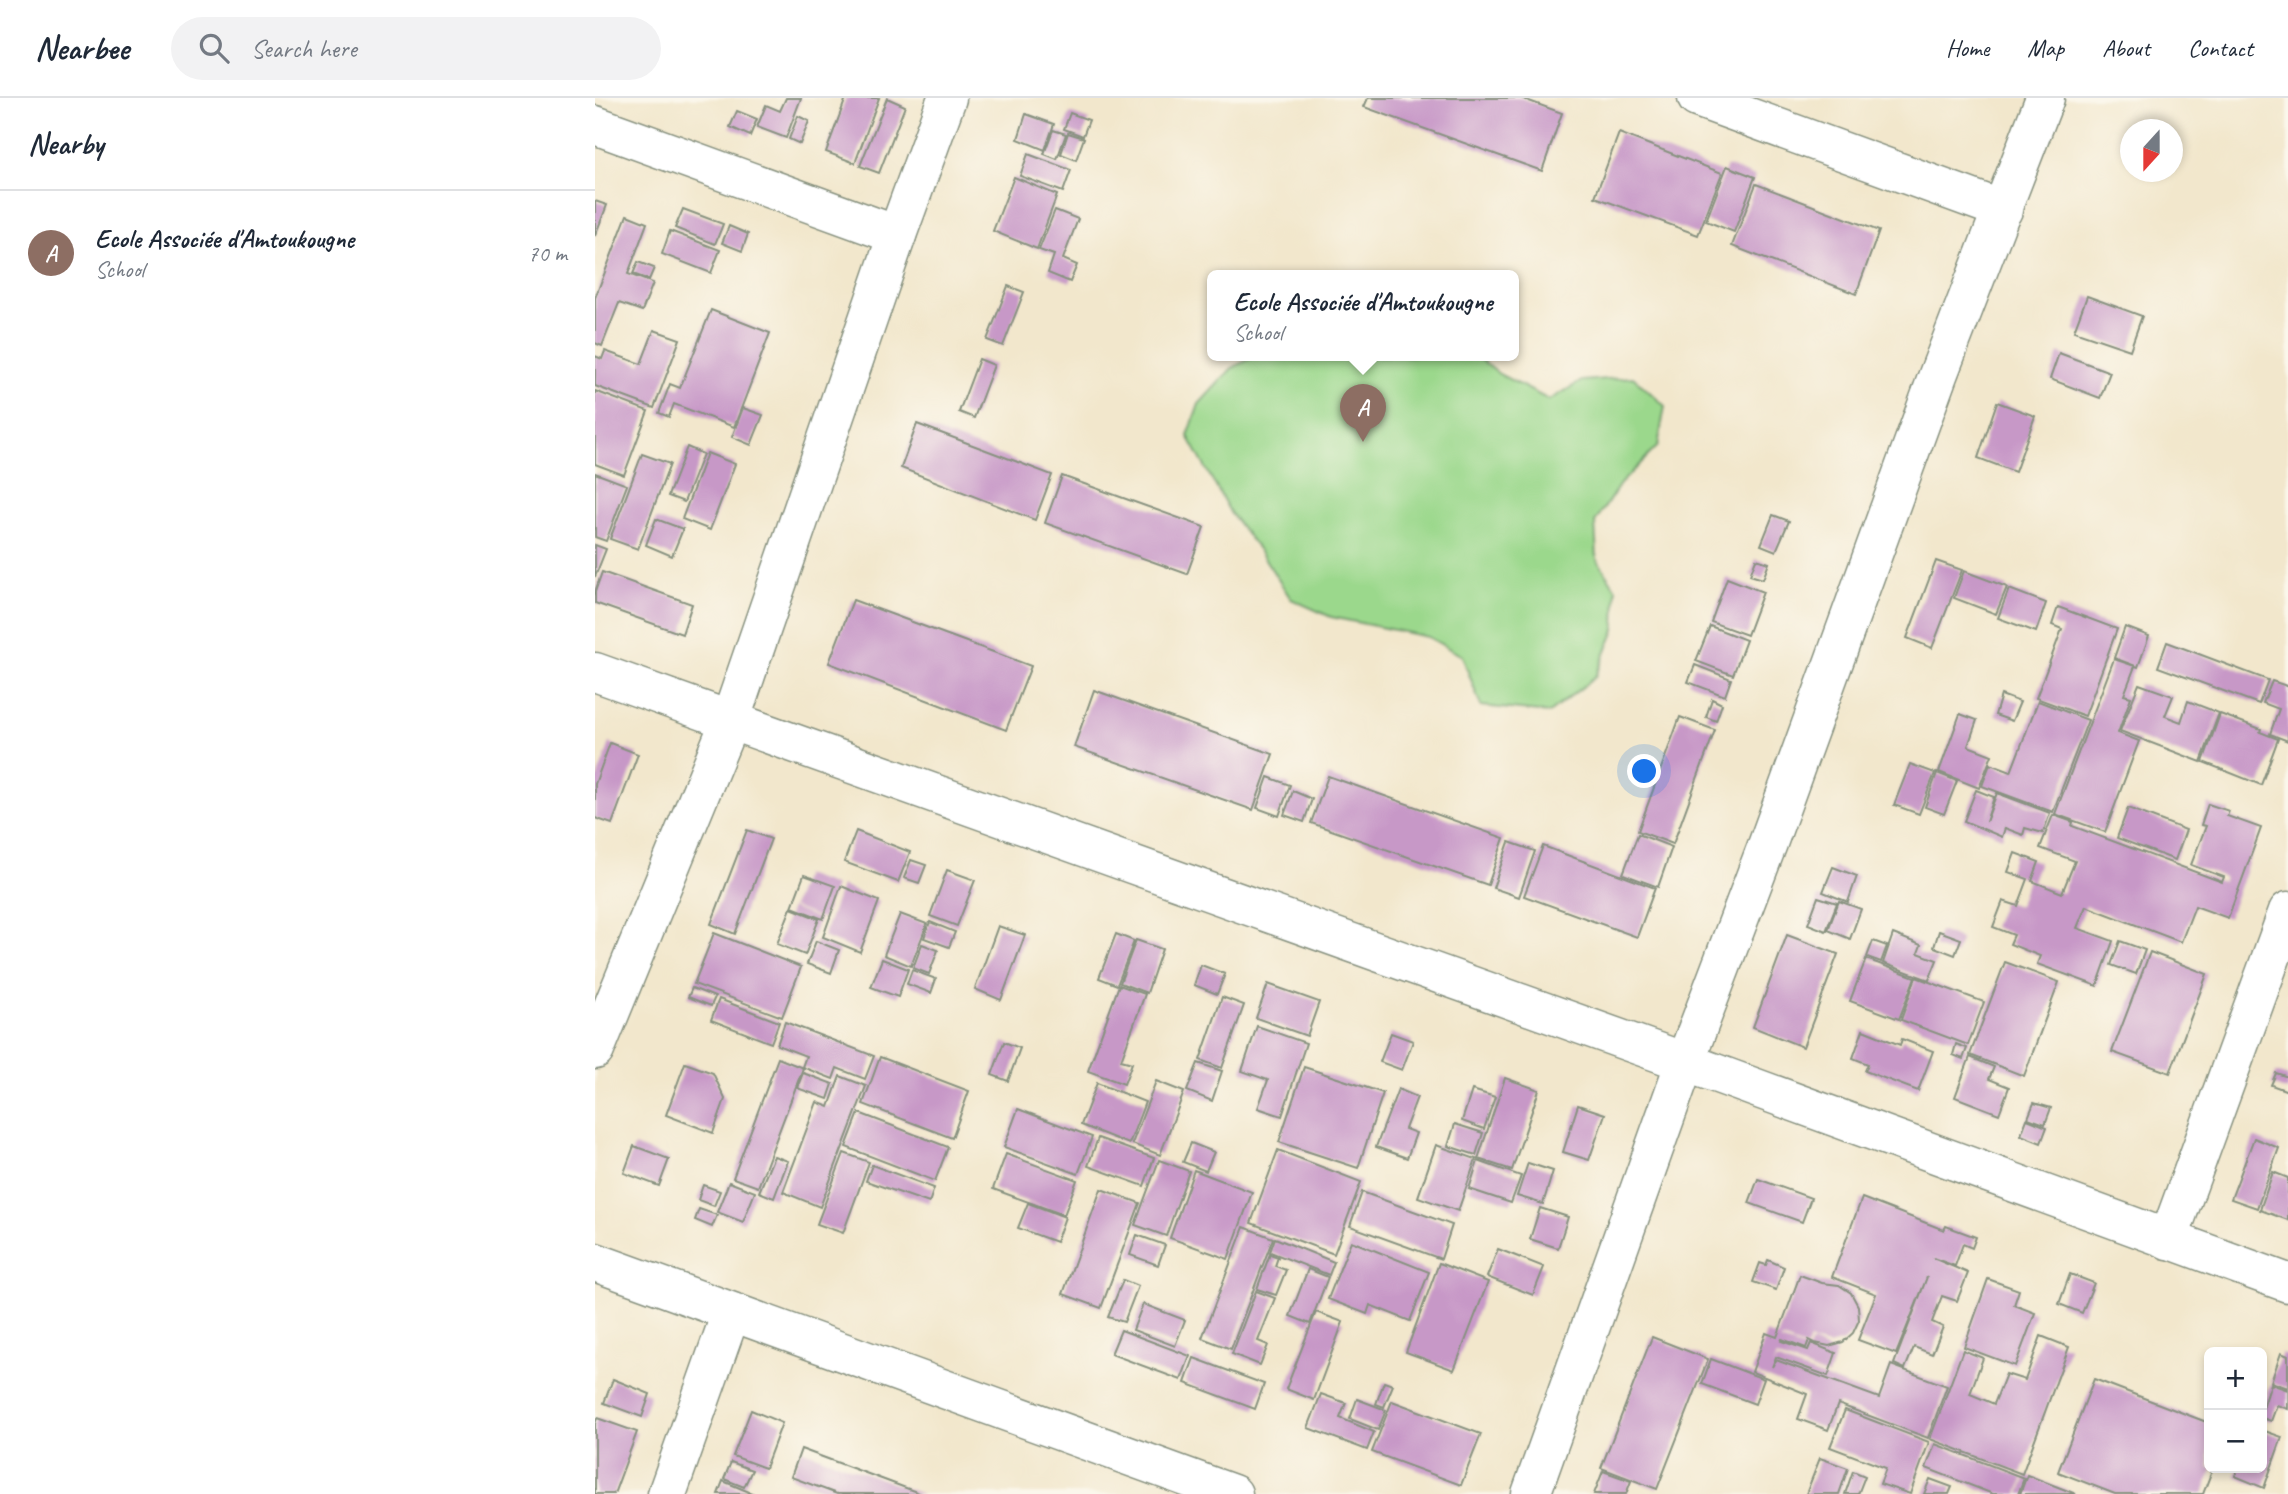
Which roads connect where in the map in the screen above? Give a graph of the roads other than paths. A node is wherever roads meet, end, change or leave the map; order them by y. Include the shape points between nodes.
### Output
1 (947, 98) edge
2 (1697, 98) edge
3 (2045, 98) edge
4 (595, 125) edge
5 (2003, 210) junction
6 (897, 235) junction
7 (595, 672) edge
8 (730, 721) junction
9 (2288, 911) edge
10 (595, 1050) edge
11 (1685, 1062) junction
12 (2168, 1240) junction
13 (595, 1262) edge
14 (2288, 1283) edge
15 (731, 1313) junction
16 (667, 1494) edge
17 (1233, 1494) edge
18 (1531, 1494) edge

1 - 6 street
2 - 5 street
3 - 5 street
4 - 6 street
5 - 11 street
6 - 8 street
7 - 8 street
8 - 10 street
8 - 11 street
9 - 12 street
11 - 12 street
11 - 18 street
12 - 14 street
13 - 15 street
15 - 16 street
15 - 17 street

